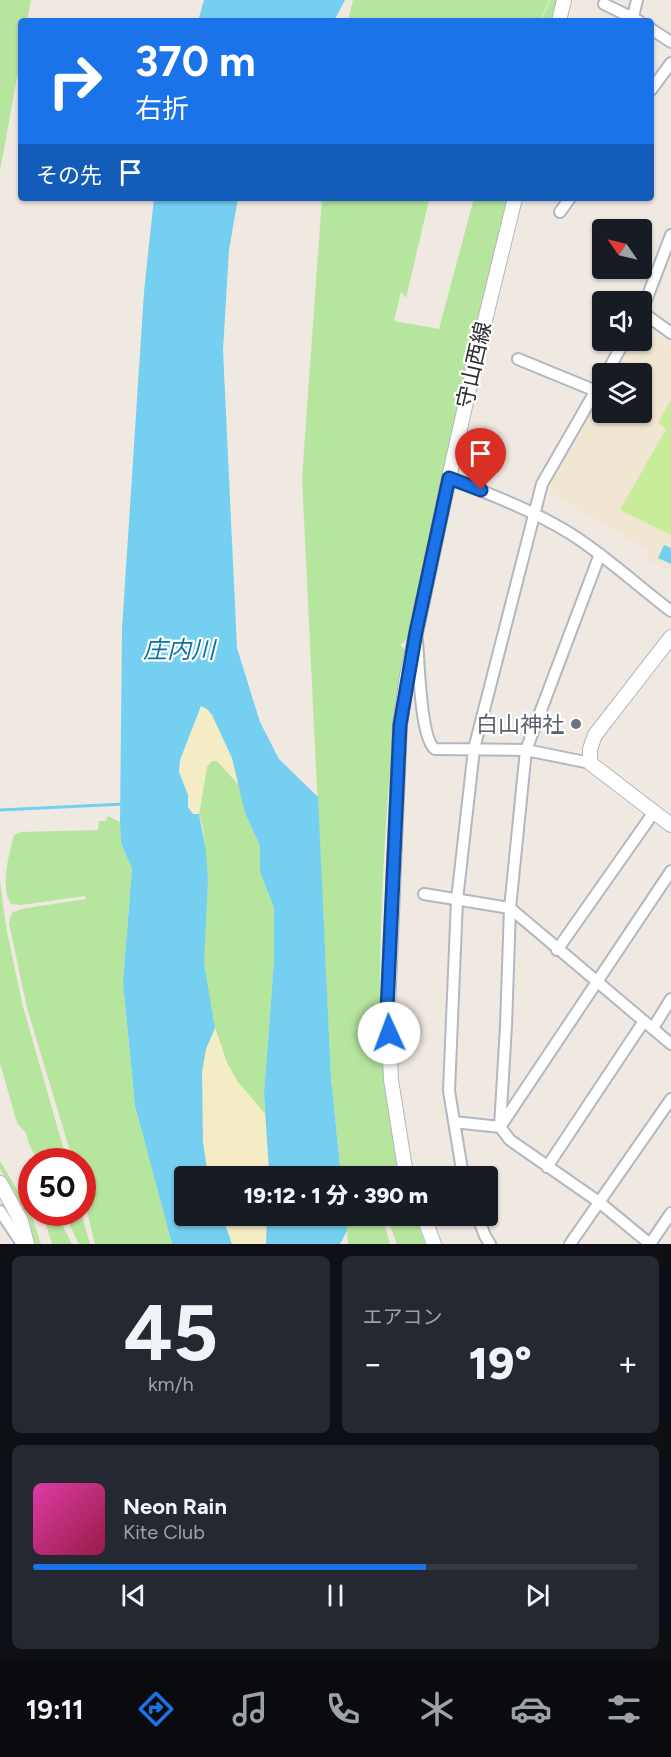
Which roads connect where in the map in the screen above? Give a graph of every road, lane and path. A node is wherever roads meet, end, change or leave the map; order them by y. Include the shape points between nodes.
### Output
1 (564, 0) edge
2 (637, 0) edge
3 (604, 4) dead end
4 (560, 18) edge
5 (630, 18) edge
6 (634, 18) edge
7 (654, 31) edge
8 (671, 42) edge
9 (671, 63) edge
10 (654, 86) edge
11 (514, 201) edge
12 (568, 201) edge
13 (560, 212) dead end
14 (671, 235) edge
15 (650, 291) edge
16 (652, 319) edge
17 (671, 333) edge
18 (518, 359) dead end
19 (592, 389) edge
20 (592, 398) edge
21 (449, 478) junction
22 (534, 514) junction
23 (600, 554) junction
24 (671, 611) edge
25 (416, 632) junction
26 (671, 637) edge
27 (474, 749) junction
28 (526, 750) junction
29 (590, 763) junction
30 (654, 812) junction
31 (671, 825) edge
32 (671, 872) edge
33 (424, 894) dead end
34 (457, 900) junction
35 (510, 908) junction
36 (557, 950) junction
37 (597, 983) junction
38 (671, 999) edge
39 (648, 1025) junction
40 (671, 1044) edge
41 (671, 1099) edge
42 (454, 1122) junction
43 (500, 1127) junction
44 (405, 1166) edge
45 (461, 1166) edge
46 (547, 1167) junction
47 (0, 1183) edge
48 (598, 1202) junction
49 (0, 1211) edge
50 (671, 1213) edge
51 (427, 1226) edge
52 (481, 1226) edge
53 (22, 1244) edge
54 (27, 1244) edge
55 (434, 1244) edge
56 (490, 1244) edge
57 (570, 1244) edge
58 (650, 1244) edge

1 - 4 main road
2 - 6 street
3 - 5 street
7 - 8 street
9 - 10 street
11 - 21 main road, 守山西線
12 - 13 street
14 - 15 street
16 - 17 street
18 - 19 street
20 - 22 street via 542,484
21 - 22 street
21 - 25 main road, 守山西線
22 - 23 street
22 - 27 street
23 - 24 street
23 - 28 street
25 - 27 street via 425,731 431,746
25 - 44 main road, 守山西線 via 400,725 387,1010 391,1080
26 - 29 main road via 595,735
27 - 28 street
27 - 34 street
28 - 29 street
28 - 35 street
29 - 30 main road
30 - 31 main road
30 - 36 street
32 - 37 street
33 - 34 street
34 - 35 street
34 - 42 street via 450,1091
35 - 36 street
35 - 43 street
36 - 37 street
37 - 39 street
37 - 43 street
38 - 39 street
39 - 40 street
39 - 46 street
41 - 48 street
42 - 43 street
42 - 45 street
43 - 46 street via 510,1140
46 - 48 street
47 - 54 main road via 21,1221
48 - 57 street
48 - 58 street
49 - 53 street
50 - 58 street
51 - 55 main road
52 - 56 street

